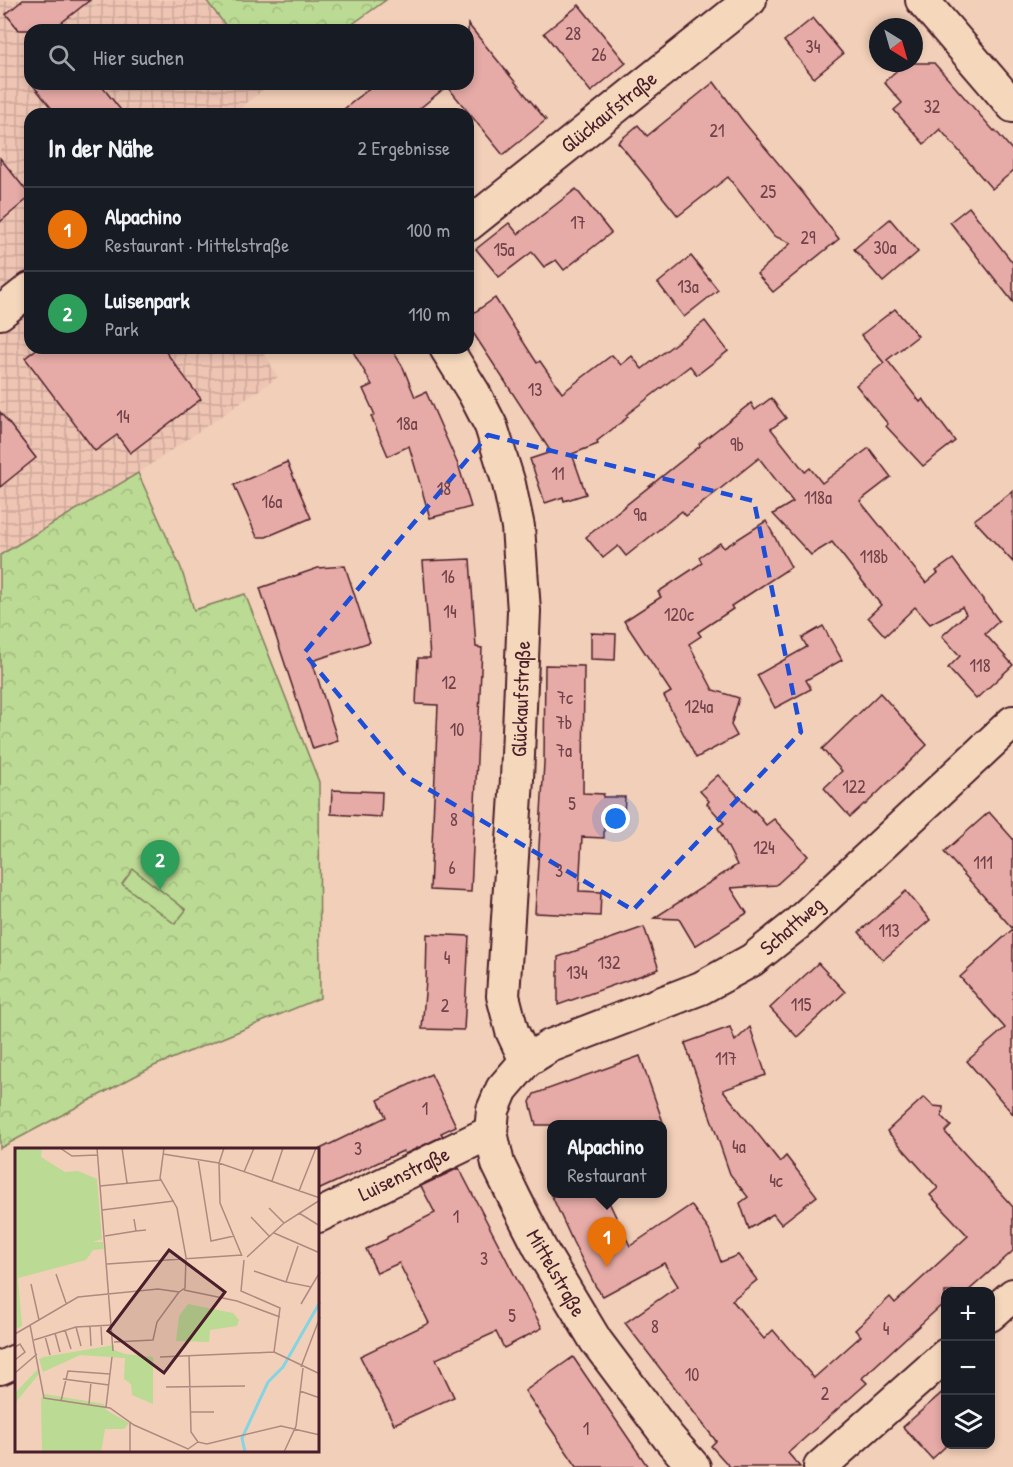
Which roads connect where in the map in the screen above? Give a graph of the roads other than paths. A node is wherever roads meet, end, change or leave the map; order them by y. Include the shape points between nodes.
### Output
1 (750, 0) edge
2 (922, 0) edge
3 (1013, 106) edge
4 (474, 220) edge
5 (24, 294) edge
6 (0, 313) edge
7 (450, 354) edge
8 (1013, 722) edge
9 (526, 1061) junction
10 (491, 1132) junction
11 (320, 1215) edge
12 (1013, 1295) edge
13 (995, 1311) edge
14 (941, 1360) edge
15 (15, 1361) edge
16 (0, 1368) edge
17 (694, 1467) edge
18 (820, 1467) edge

1 - 4 street, Glückaufstraße
2 - 3 street
5 - 6 street
7 - 9 street, Glückaufstraße via 491,426 518,527 524,611 503,996 512,1031
8 - 9 street, Schattweg via 796,925 752,960 701,988 550,1046
9 - 10 street, Mittelstraße via 502,1089
10 - 11 street, Luisenstraße
10 - 17 street, Mittelstraße via 498,1164 515,1199 596,1341
12 - 13 street
14 - 18 street
15 - 16 street

